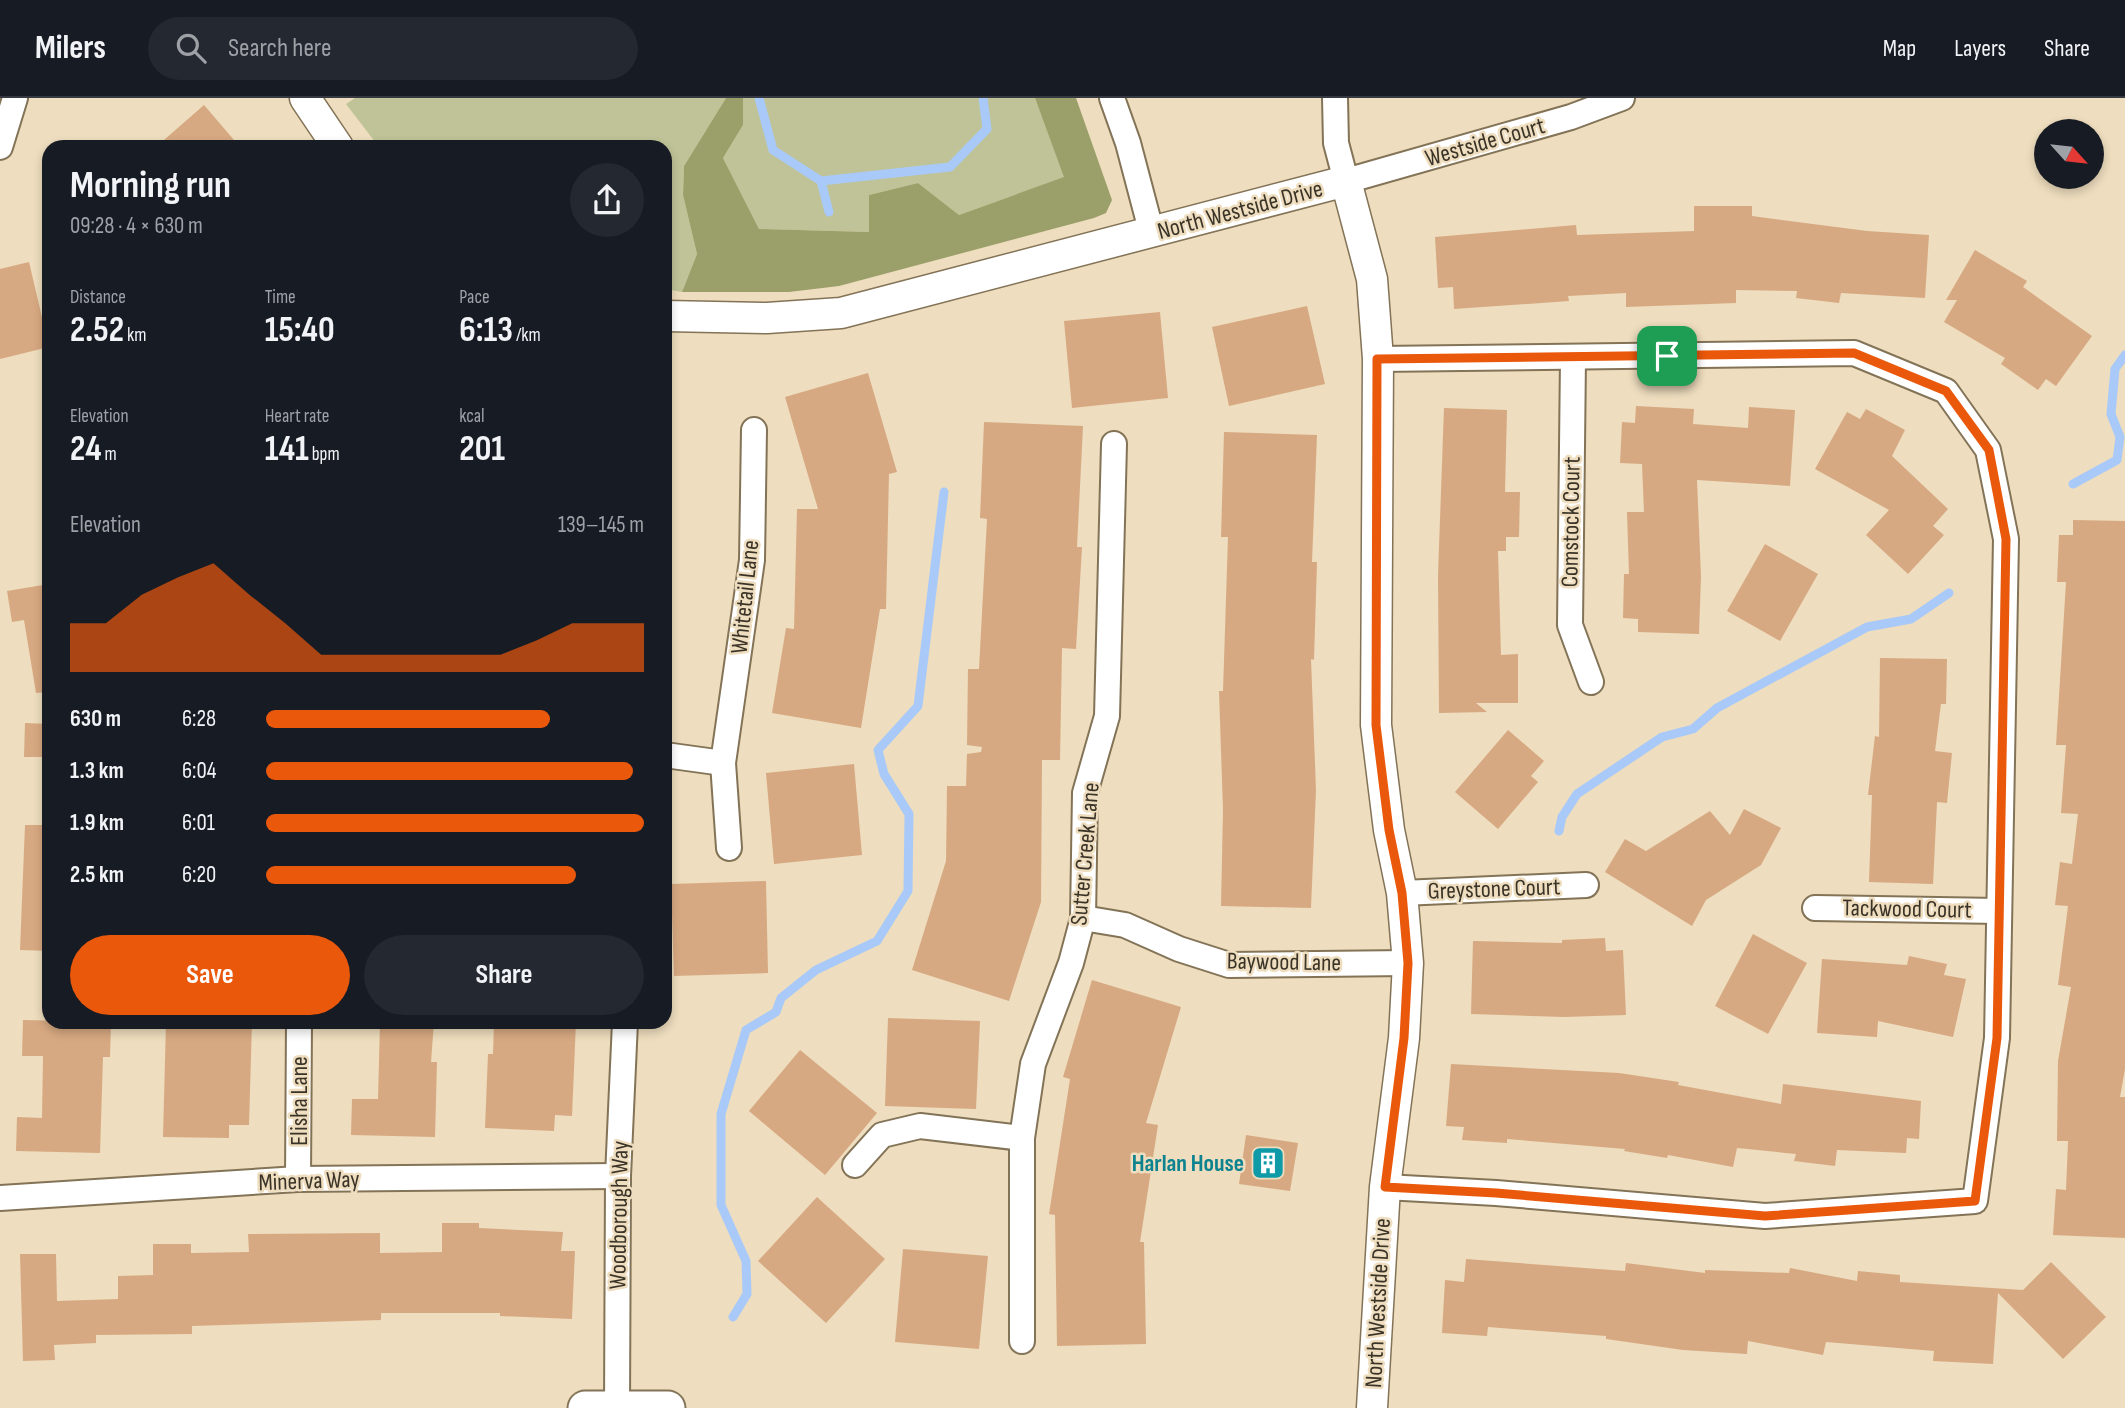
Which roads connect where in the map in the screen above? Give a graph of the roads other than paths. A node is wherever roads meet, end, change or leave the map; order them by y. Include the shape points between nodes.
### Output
1 (15, 98) edge
2 (305, 98) edge
3 (1112, 98) edge
4 (1335, 98) edge
5 (1622, 98) edge
6 (333, 140) edge
7 (0, 147) edge
8 (1346, 181) junction
9 (1152, 234) junction
10 (672, 316) edge
11 (1573, 358) junction
12 (1377, 359) junction
13 (754, 430) dead end
14 (1114, 444) dead end
15 (1591, 682) dead end
16 (672, 756) edge
17 (723, 762) junction
18 (729, 848) dead end
19 (1586, 885) dead end
20 (1402, 893) junction
21 (1815, 908) dead end
22 (1999, 911) junction
23 (1083, 918) junction
24 (1408, 963) junction
25 (299, 1029) edge
26 (625, 1029) edge
27 (1022, 1138) junction
28 (855, 1165) dead end
29 (618, 1176) junction
30 (299, 1180) junction
31 (1385, 1187) junction
32 (0, 1198) edge
33 (1022, 1341) dead end
34 (606, 1408) edge
35 (668, 1408) edge
36 (1372, 1408) edge

1 - 7 street
2 - 6 street
3 - 9 street
4 - 8 street via 1336,143
5 - 8 street, Westside Court via 1571,117
8 - 9 street, North Westside Drive
8 - 12 street, North Westside Drive via 1372,279
9 - 10 street, North Westside Drive via 1015,265 841,313 767,318
11 - 12 street
11 - 15 street, Comstock Court via 1570,625
11 - 22 street via 1854,353 1946,391 1989,450 2006,539
12 - 20 street, North Westside Drive via 1376,725
13 - 17 street, Whitetail Lane via 752,560
14 - 23 street, Sutter Creek Lane via 1107,716 1085,793
16 - 17 street
17 - 18 street, Whitetail Lane
19 - 20 street, Greystone Court
20 - 24 street, North Westside Drive
21 - 22 street, Tackwood Court
22 - 31 street via 1997,1038 1975,1201 1765,1216
23 - 24 street, Baywood Lane via 1125,925 1229,965
23 - 27 street, Sutter Creek Lane via 1071,963 1032,1063
24 - 31 street, North Westside Drive via 1404,1038
25 - 30 street, Elisha Lane
26 - 29 street, Woodborough Way
27 - 28 street via 920,1126 882,1135
27 - 33 street, Sutter Creek Lane
29 - 30 street, Minerva Way
29 - 34 street, Woodborough Way
30 - 32 street, Minerva Way
31 - 36 street, North Westside Drive
34 - 35 main road

